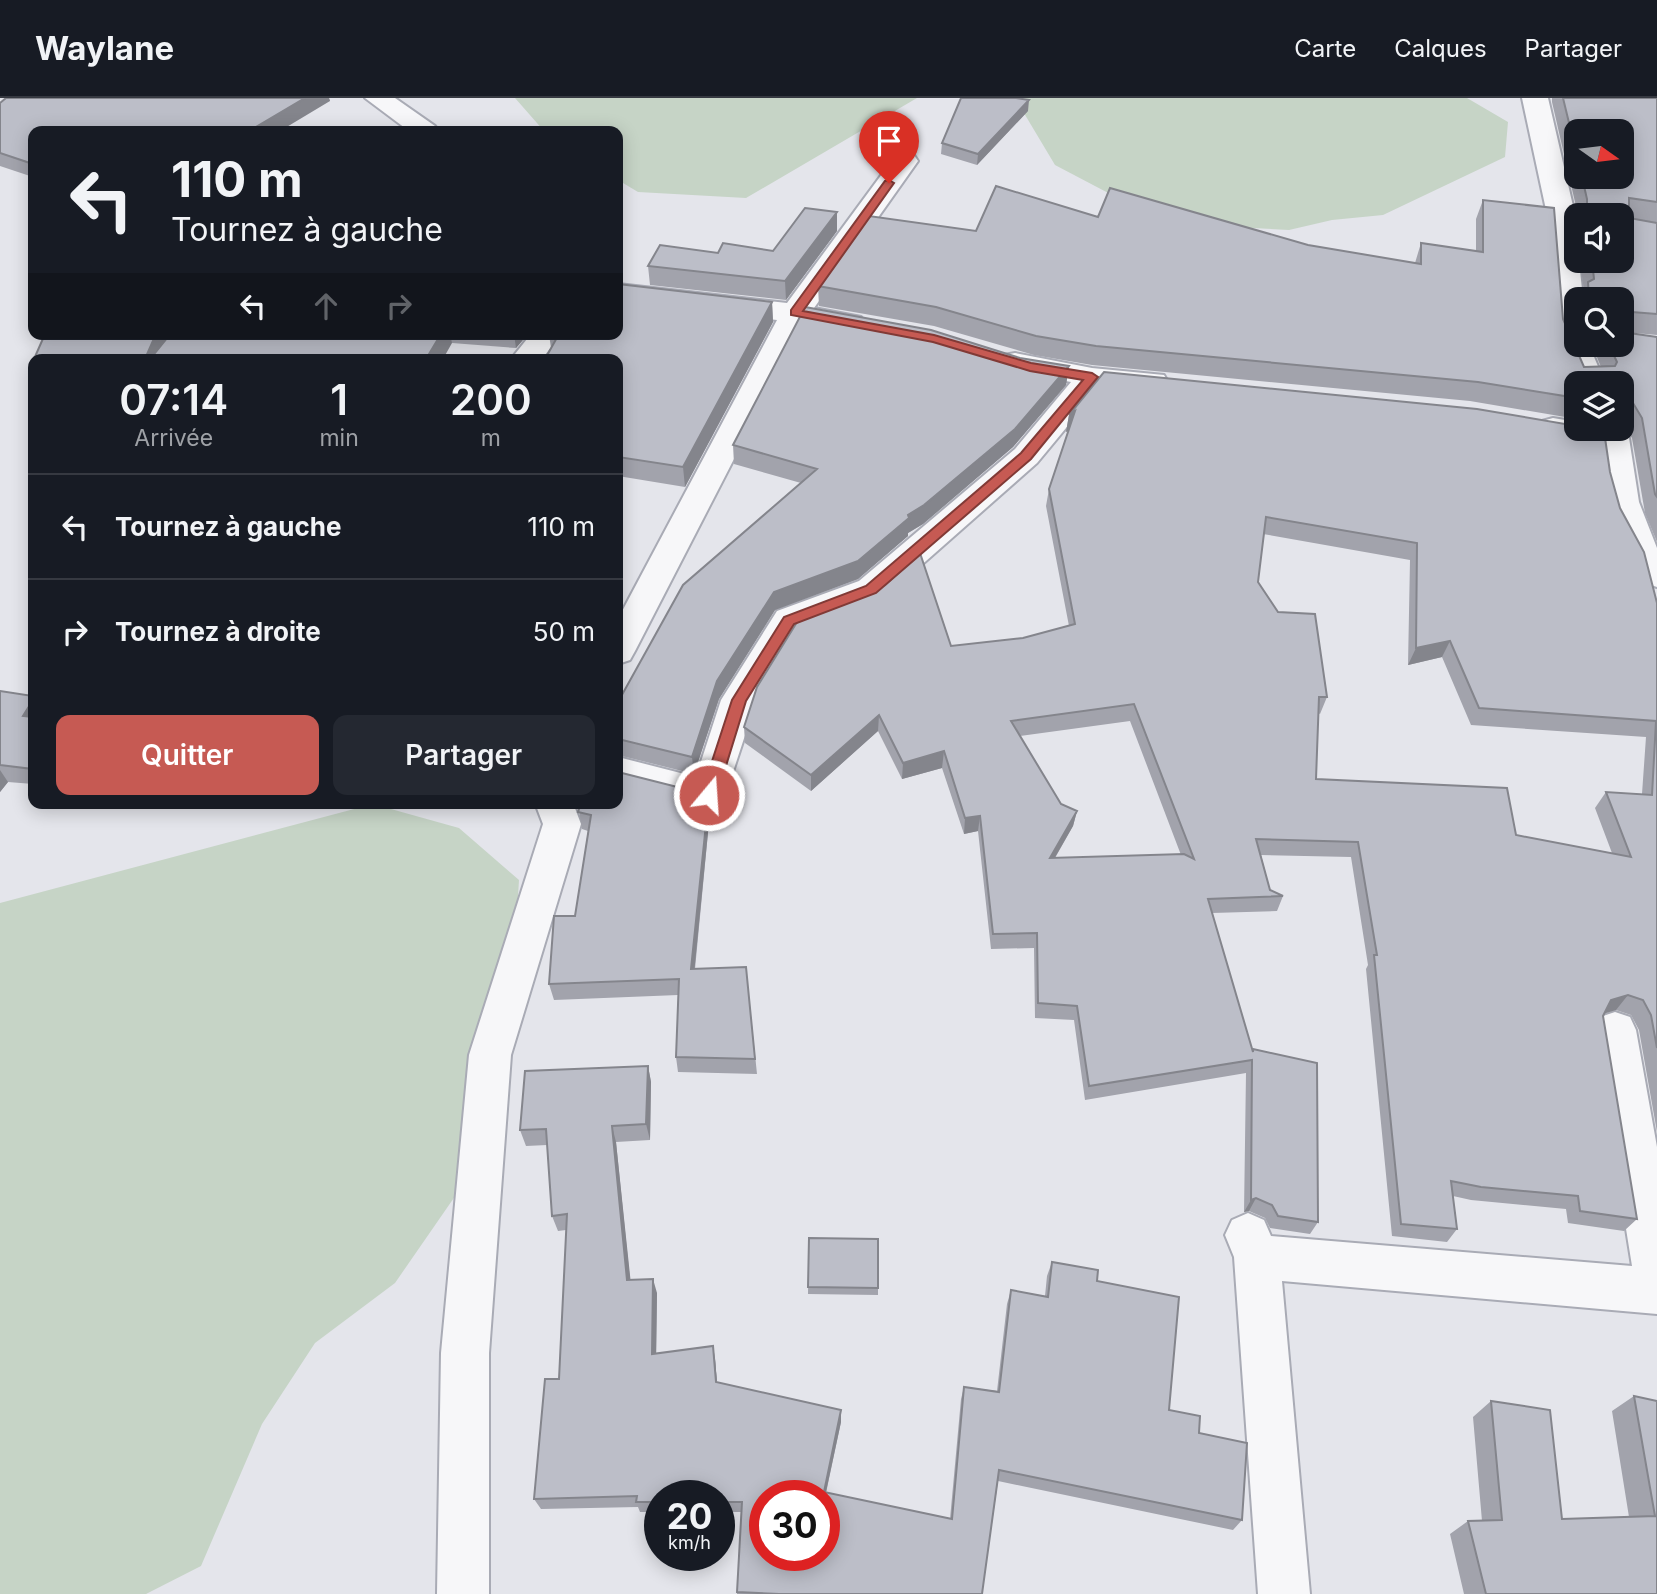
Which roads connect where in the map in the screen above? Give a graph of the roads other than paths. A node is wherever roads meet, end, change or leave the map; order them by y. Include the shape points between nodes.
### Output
1 (378, 98) edge
2 (1535, 98) edge
3 (419, 126) edge
4 (905, 162) dead end
5 (1564, 203) edge
6 (623, 293) edge
7 (795, 313) junction
8 (884, 329) edge
9 (542, 340) edge
10 (530, 354) edge
11 (994, 356) edge
12 (1092, 377) junction
13 (1183, 384) edge
14 (1522, 423) edge
15 (1564, 428) edge
16 (1612, 441) edge
17 (1657, 575) edge
18 (623, 641) edge
19 (623, 773) edge
20 (556, 809) edge
21 (1615, 1030) dead end
22 (1657, 1276) edge
23 (1657, 1291) edge
24 (463, 1594) edge
25 (1284, 1594) edge

1 - 3 street
2 - 5 street
4 - 7 street
6 - 7 street
7 - 8 street
7 - 18 street
9 - 10 street
11 - 12 street
12 - 13 street
12 - 19 street via 1026,456 871,590 789,621 739,700 709,795
14 - 15 street
16 - 17 street via 1634,540
20 - 24 street via 562,824 490,1055 465,1353
21 - 22 street
23 - 25 street via 1252,1245

